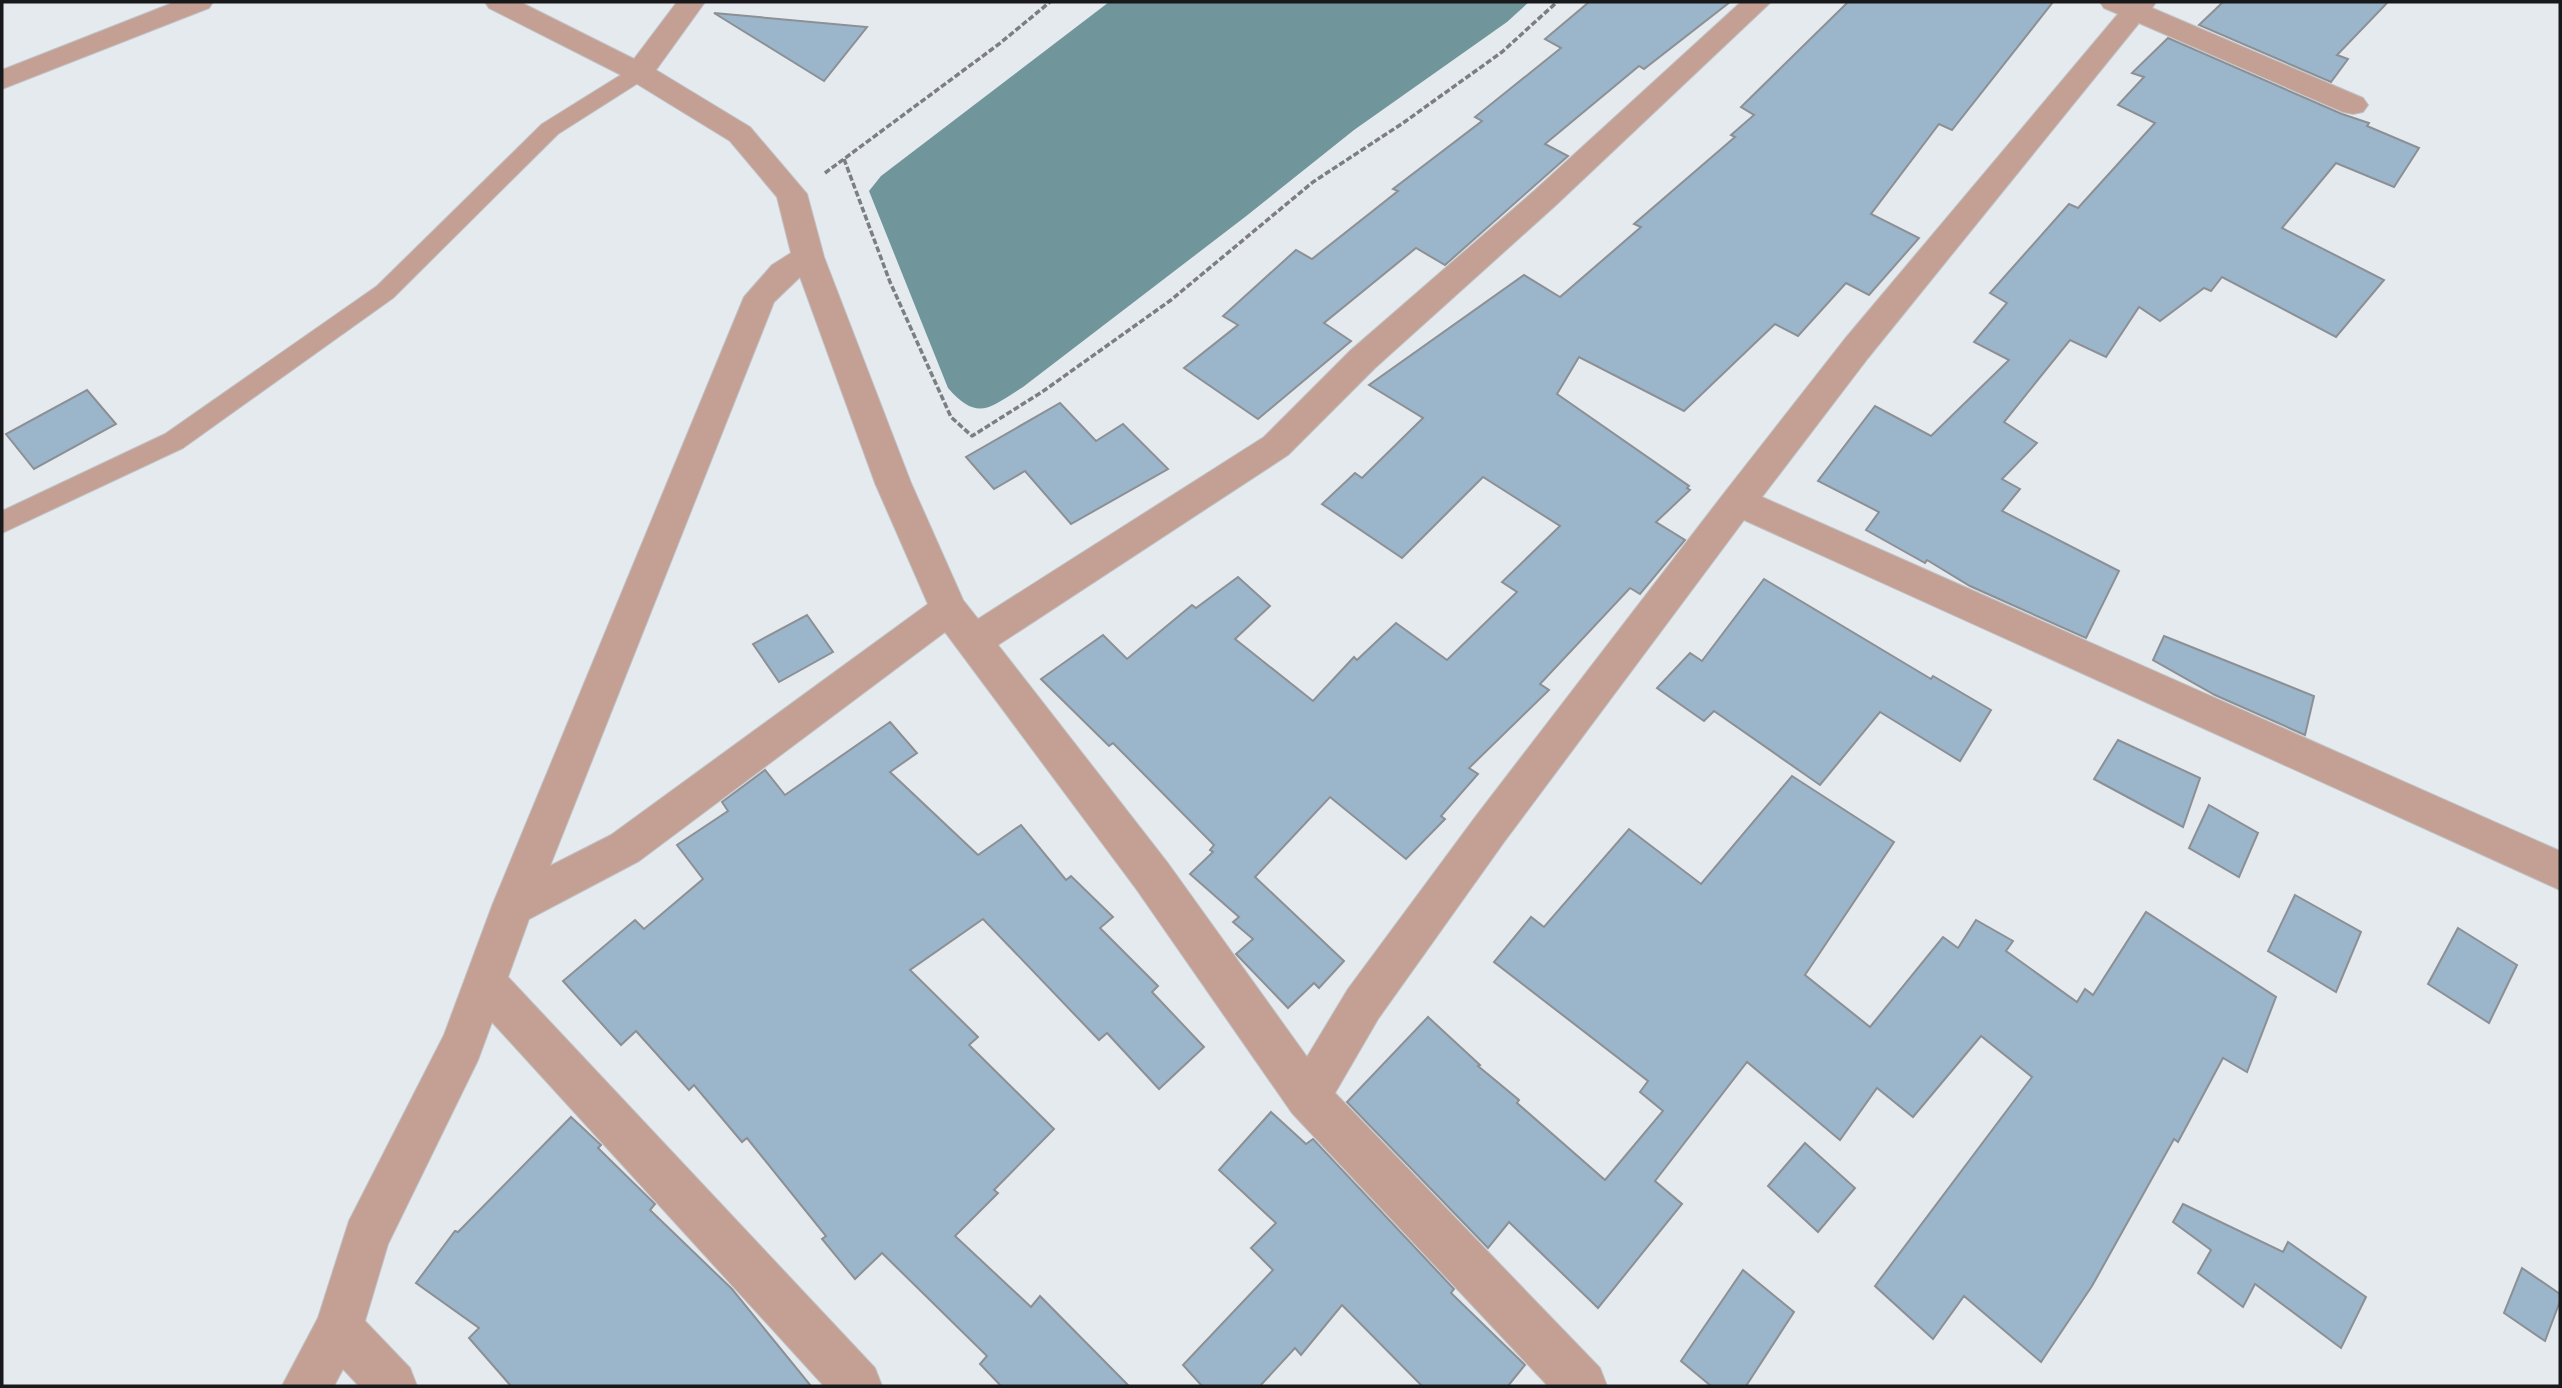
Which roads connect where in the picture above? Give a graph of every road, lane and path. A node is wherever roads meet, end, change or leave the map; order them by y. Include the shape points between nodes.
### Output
1 (199, 2) edge
2 (499, 2) edge
3 (691, 2) edge
4 (1051, 2) edge
5 (1557, 2) edge
6 (1757, 2) edge
7 (2130, 4) edge
8 (639, 73) junction
9 (2, 80) edge
10 (2353, 105) dead end
11 (808, 257) junction
12 (1738, 502) junction
13 (2, 523) edge
14 (949, 608) junction
15 (974, 640) junction
16 (2560, 870) edge
17 (513, 906) junction
18 (484, 982) junction
19 (1308, 1097) junction
20 (339, 1328) junction
21 (1574, 1383) edge
22 (307, 1386) edge
23 (392, 1386) edge
24 (857, 1386) edge

1 - 9 street
2 - 8 street
3 - 8 street
4 - 5 path via 844,159 890,282 951,417 972,436 1171,300 1313,182 1502,52
6 - 15 street via 1363,359 1276,446
7 - 10 street
7 - 12 street
8 - 11 street via 740,134 792,194
8 - 13 lane via 550,129 385,292 174,441
11 - 14 street via 893,483
11 - 17 street via 783,272 760,297
12 - 16 street
12 - 19 street via 1371,993
14 - 15 street
14 - 17 street via 625,848
15 - 19 street via 1152,876
17 - 18 street
18 - 20 street via 462,1045 366,1238
18 - 24 street
19 - 21 street
20 - 22 street
20 - 23 street

